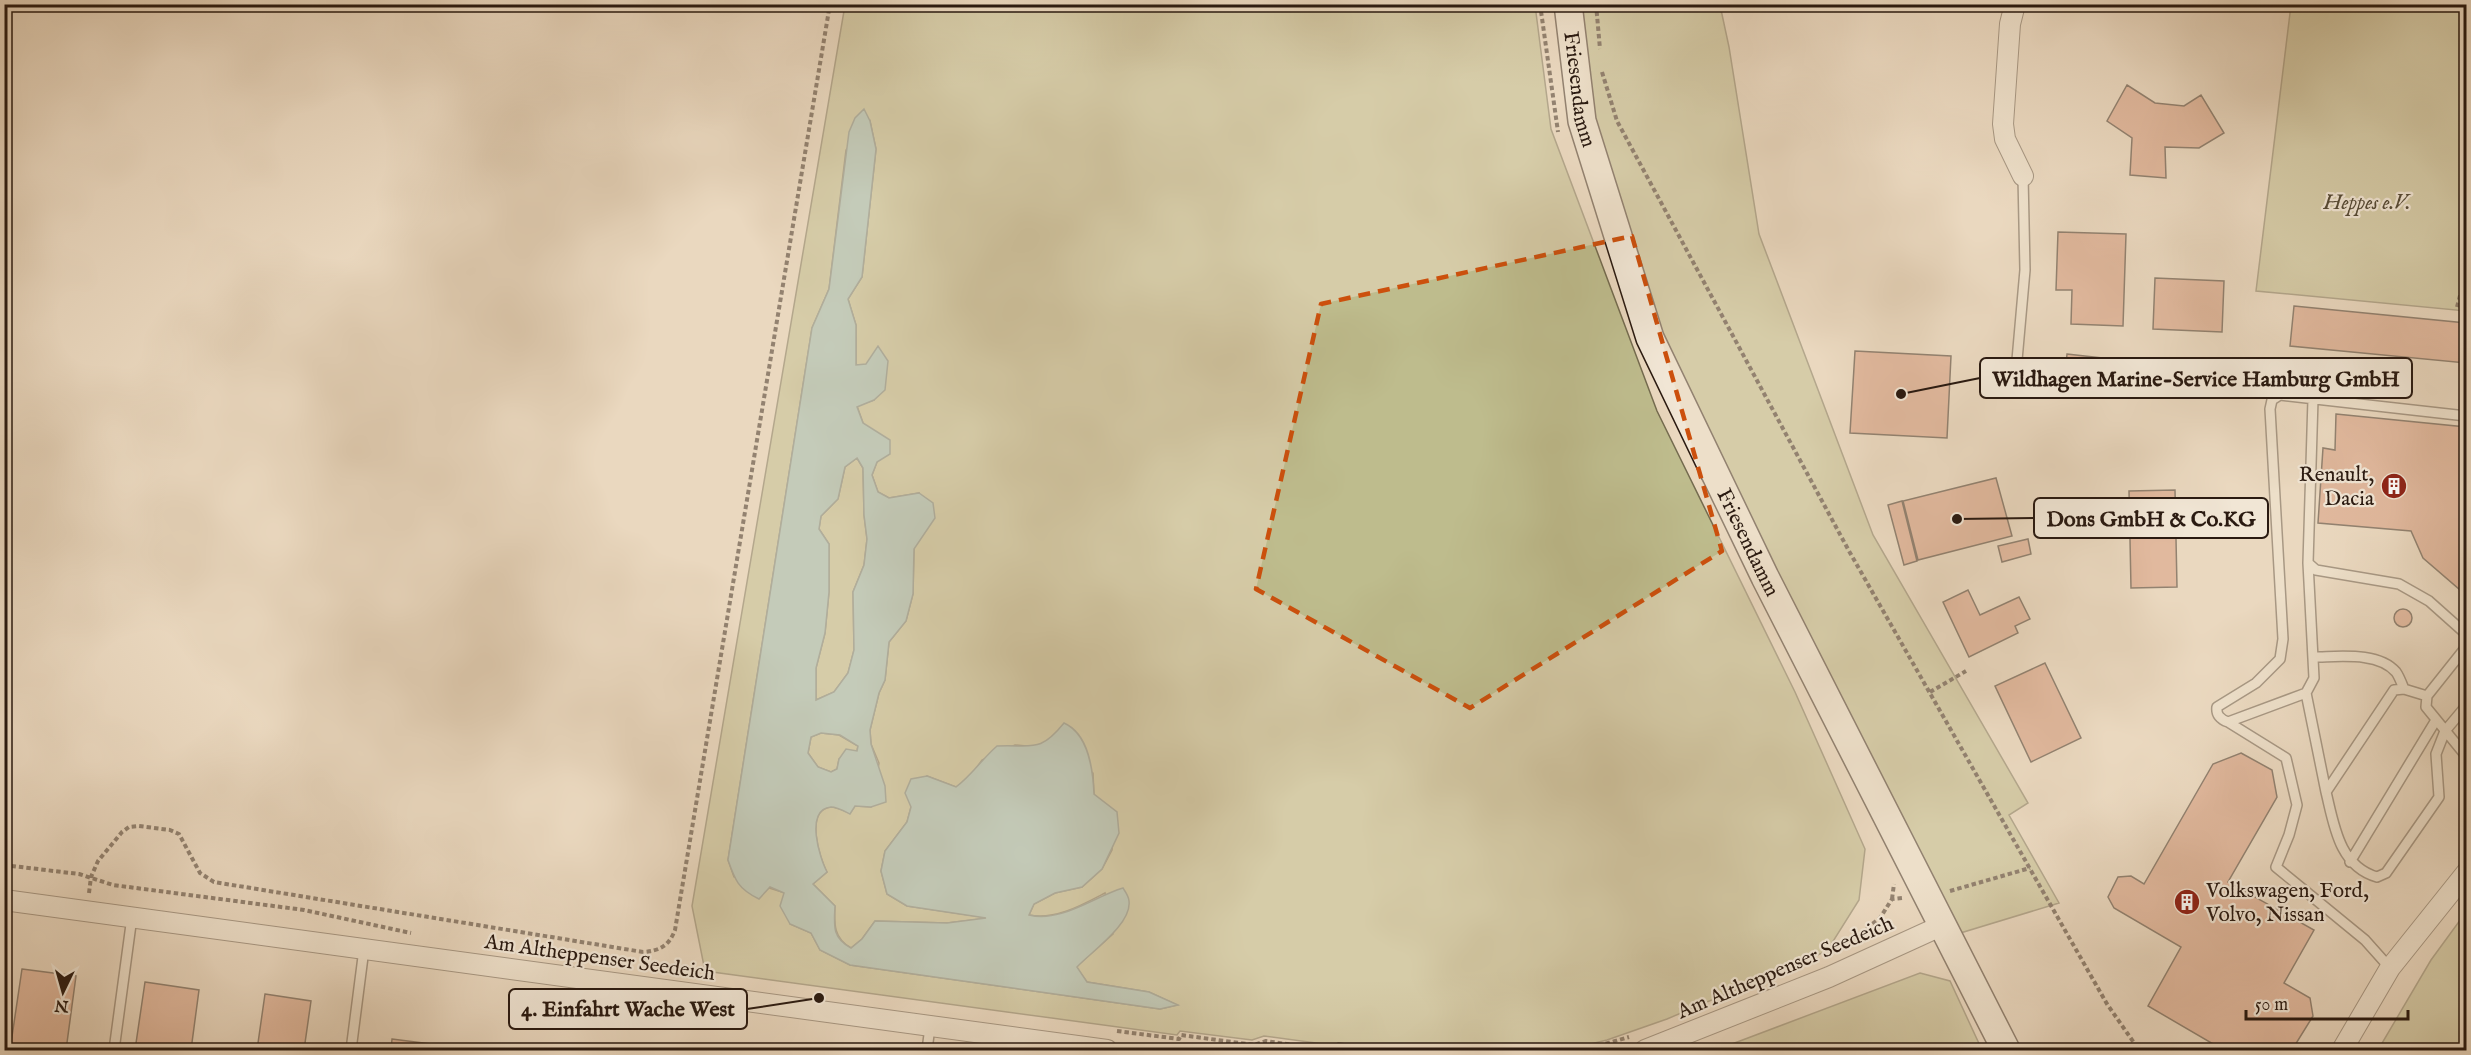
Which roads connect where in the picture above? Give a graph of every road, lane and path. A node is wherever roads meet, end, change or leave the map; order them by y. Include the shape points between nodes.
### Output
1 (830, 4) edge
2 (1568, 4) edge
3 (1596, 4) edge
4 (2015, 4) edge
5 (1600, 51) dead end
6 (1601, 61) dead end
7 (2023, 176) joint
8 (2466, 273) edge
9 (2457, 307) dead end
10 (2017, 360) dead end
11 (2313, 399) junction
12 (2466, 416) edge
13 (2308, 563) junction
14 (2466, 634) edge
15 (2466, 647) edge
16 (2313, 657) junction
17 (1966, 671) dead end
18 (2404, 689) junction
19 (1930, 692) junction
20 (2306, 693) junction
21 (2427, 696) junction
22 (2466, 706) edge
23 (2436, 720) junction
24 (2228, 722) junction
25 (2445, 731) junction
26 (2466, 756) edge
27 (2326, 792) junction
28 (2350, 862) junction
29 (4, 865) edge
30 (2030, 868) junction
31 (2466, 873) edge
32 (91, 877) junction
33 (1928, 898) junction
34 (4, 900) edge
35 (87, 911) junction
36 (132, 917) junction
37 (1943, 925) junction
38 (412, 933) dead end
39 (364, 949) junction
40 (1834, 953) dead end
41 (2390, 969) junction
42 (930, 1027) junction
43 (1108, 1030) dead end
44 (1642, 1042) edge
45 (114, 1050) edge
46 (351, 1050) edge
47 (927, 1050) edge
48 (1107, 1050) edge
49 (1326, 1050) edge
50 (1584, 1050) edge
51 (2006, 1050) edge
52 (2139, 1050) edge
53 (2342, 1050) edge

1 - 32 path via 671,940 664,947 643,952 221,884 200,873 179,834 140,826 122,832 98,861
2 - 33 main road, Friesendamm via 1582,121 1650,338 1765,577
3 - 5 path
4 - 7 street via 2003,124 2005,139
6 - 19 path via 1617,121 1849,551
7 - 10 lane via 2025,270
8 - 9 path
11 - 12 lane
11 - 13 lane
11 - 24 lane via 2280,395 2272,400 2283,639 2280,659 2256,682 2217,707 2218,716
13 - 14 lane via 2316,570 2399,584 2429,602
13 - 16 lane
15 - 21 lane
16 - 18 lane via 2380,661 2396,672
16 - 20 lane via 2314,678
17 - 19 path
18 - 21 lane
18 - 27 lane via 2394,690
19 - 30 path
20 - 24 lane
20 - 27 lane
21 - 23 lane via 2426,707
22 - 25 lane
23 - 25 lane
23 - 28 lane
24 - 41 lane via 2286,758 2297,805 2276,867 2365,940
25 - 26 lane
25 - 28 lane via 2436,754 2439,797 2393,865 2377,877 2364,874
27 - 28 lane via 2338,839
29 - 32 path
30 - 33 path
30 - 52 path via 2107,1004
31 - 41 street
32 - 35 path
32 - 38 path via 113,885 304,910
33 - 37 main road, Friesendamm
33 - 40 path via 1892,899 1880,918
34 - 35 street, Am Altheppenser Seedeich
35 - 36 street, Am Altheppenser Seedeich
36 - 39 street, Am Altheppenser Seedeich
36 - 45 lane
37 - 44 street, Am Altheppenser Seedeich via 1829,977
37 - 51 main road, Friesendamm
39 - 42 street, Am Altheppenser Seedeich
39 - 46 lane
41 - 53 street
42 - 47 lane
42 - 48 street, Am Altheppenser Seedeich
43 - 49 path via 1254,1045 1266,1041
44 - 50 path

